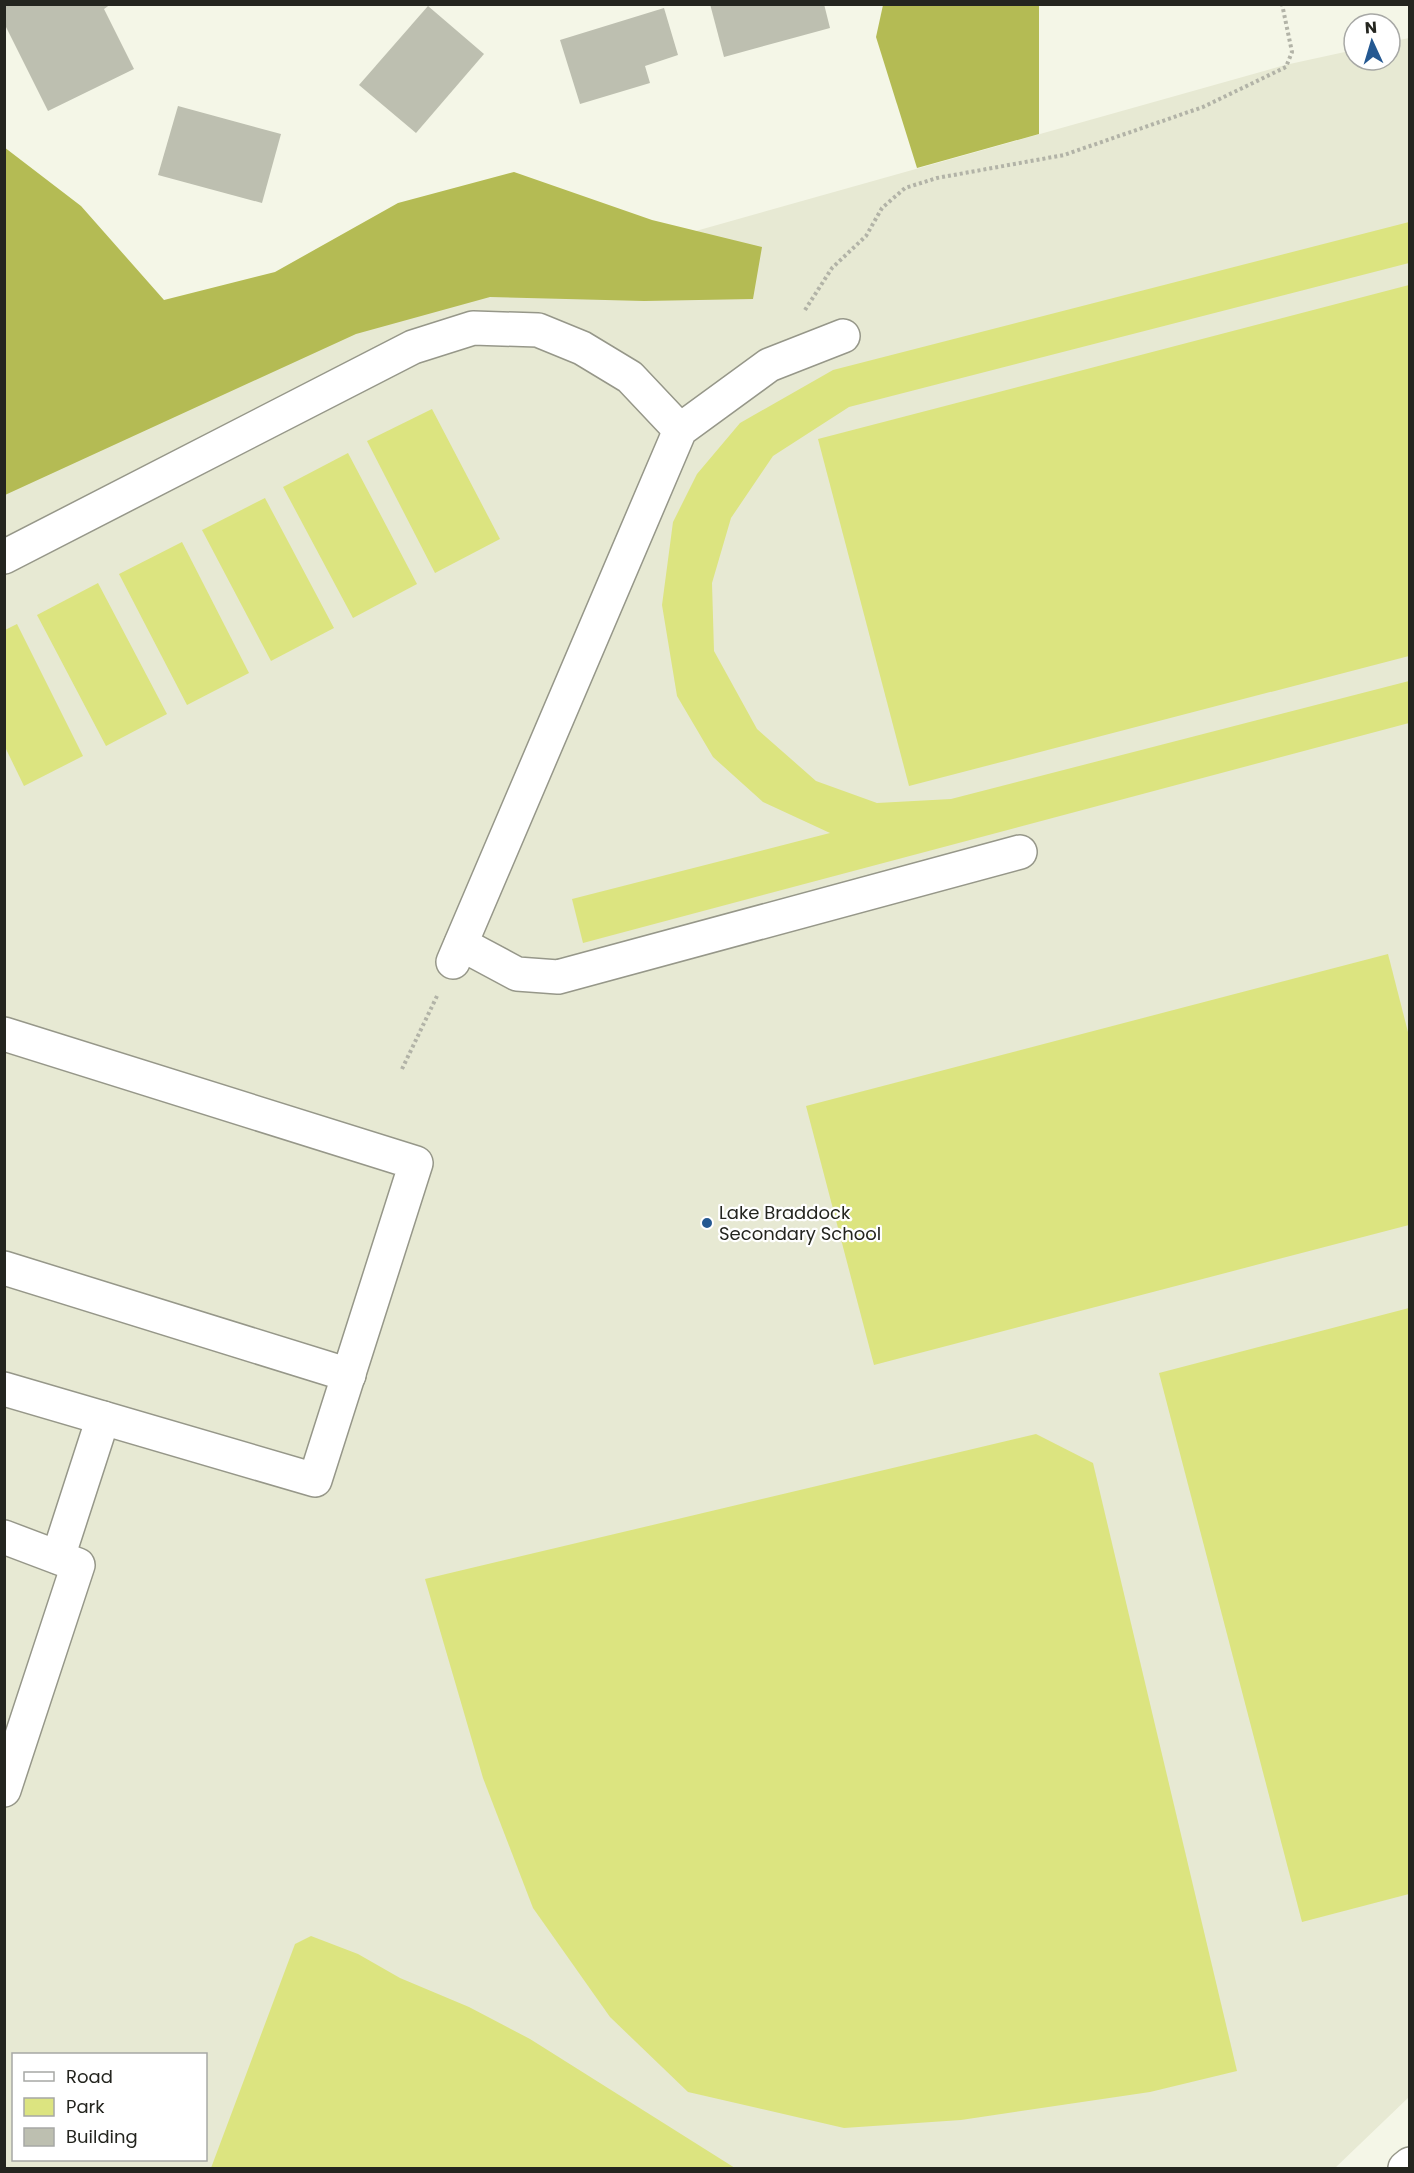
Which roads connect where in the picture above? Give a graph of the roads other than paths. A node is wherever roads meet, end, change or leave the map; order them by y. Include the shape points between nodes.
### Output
1 (843, 336) dead end
2 (680, 430) junction
3 (4, 558) edge
4 (1020, 852) dead end
5 (4, 1034) edge
6 (4, 1268) edge
7 (349, 1375) junction
8 (4, 1389) edge
9 (104, 1418) junction
10 (4, 1537) edge
11 (58, 1557) junction
12 (4, 1790) edge
13 (1410, 2164) edge
14 (1405, 2169) edge

1 - 2 main road via 769,365
2 - 3 main road via 630,377 582,348 538,330 474,328 413,347
2 - 4 main road via 457,953 517,974 558,977
5 - 7 main road via 416,1163
6 - 7 main road
7 - 9 main road via 315,1480
8 - 9 main road
9 - 11 main road
10 - 11 main road
11 - 12 main road via 78,1565
13 - 14 main road

